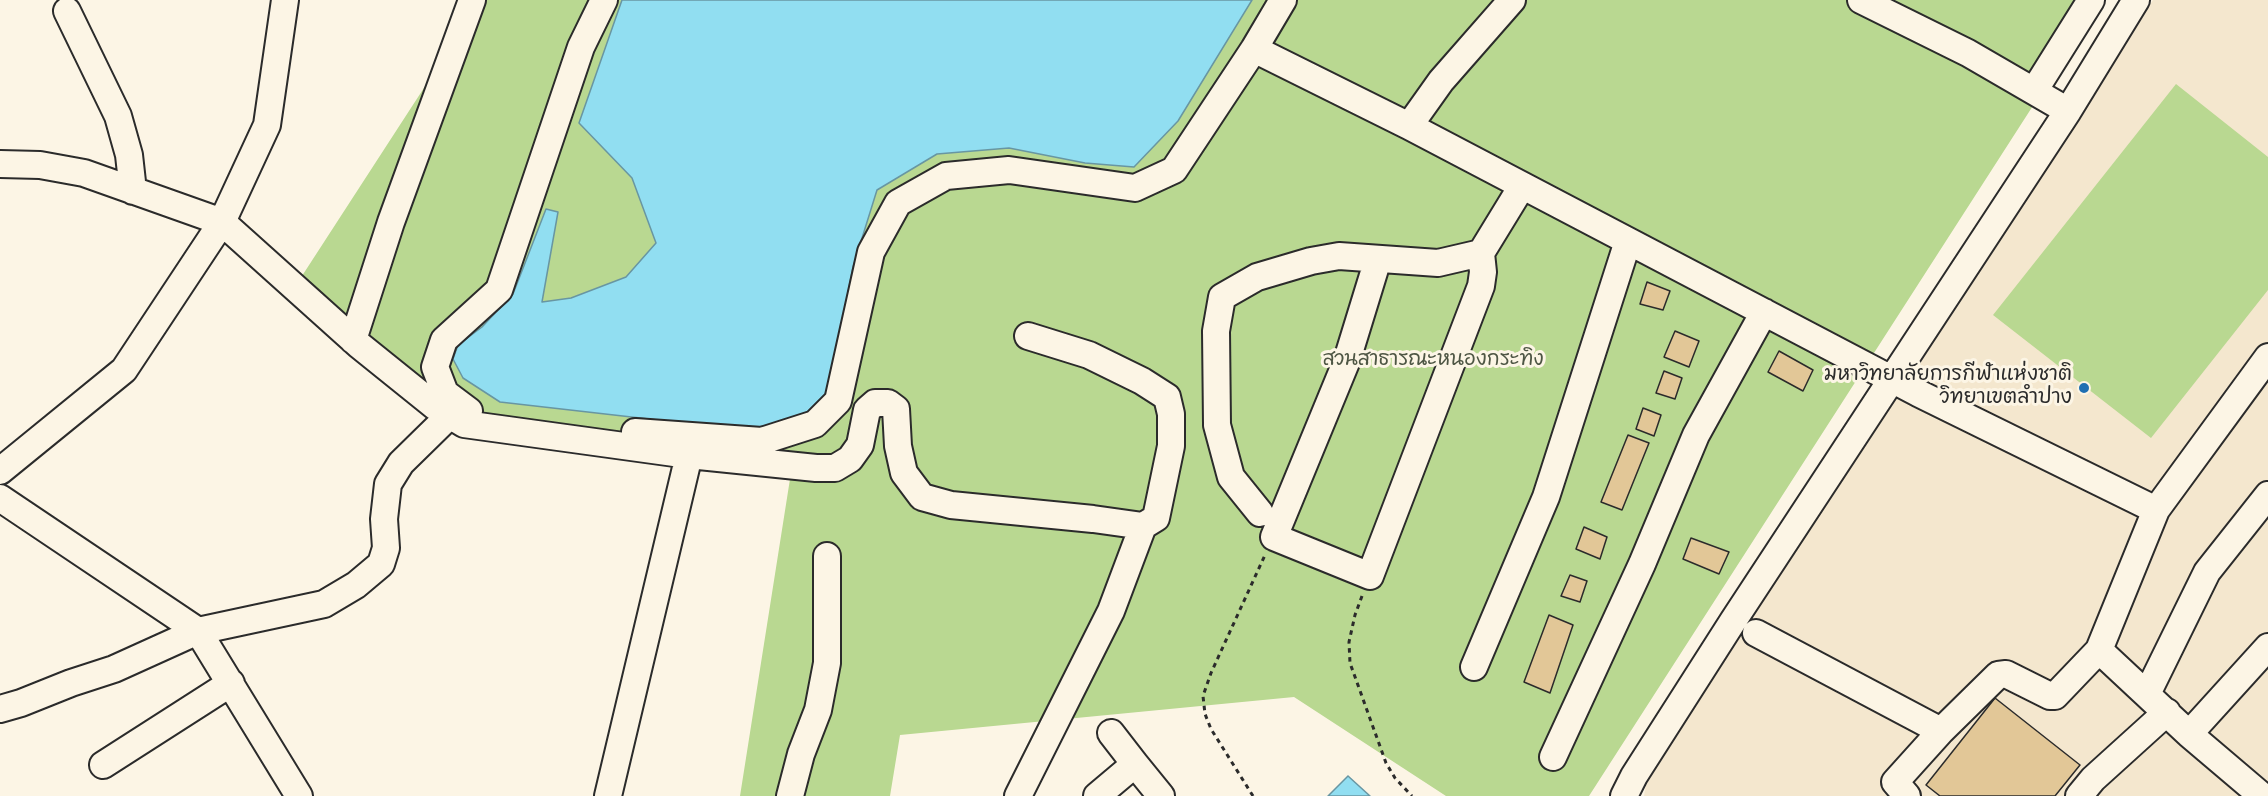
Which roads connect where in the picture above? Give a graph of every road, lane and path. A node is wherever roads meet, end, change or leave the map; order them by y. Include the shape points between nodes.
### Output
1 (285, 0) edge
2 (472, 0) edge
3 (603, 0) edge
4 (1283, 0) edge
5 (1512, 0) edge
6 (1861, 0) edge
7 (2091, 0) edge
8 (2136, 0) edge
9 (67, 11) dead end
10 (1254, 49) junction
11 (2034, 91) junction
12 (2068, 111) junction
13 (1408, 126) junction
14 (0, 164) edge
15 (1522, 186) junction
16 (133, 190) junction
17 (222, 222) junction
18 (1628, 241) junction
19 (1481, 253) junction
20 (1378, 259) junction
21 (1764, 312) junction
22 (1028, 336) dead end
23 (353, 340) junction
24 (2268, 357) edge
25 (435, 367) junction
26 (1894, 379) junction
27 (411, 387) junction
28 (450, 415) junction
29 (690, 455) junction
30 (0, 471) edge
31 (2268, 495) edge
32 (0, 498) edge
33 (2156, 510) junction
34 (1260, 513) dead end
35 (1143, 526) junction
36 (1274, 537) junction
37 (827, 556) dead end
38 (1370, 576) junction
39 (198, 631) junction
40 (1756, 633) dead end
41 (2268, 647) edge
42 (2099, 651) junction
43 (1473, 667) dead end
44 (231, 683) junction
45 (2147, 694) junction
46 (0, 709) edge
47 (2167, 712) junction
48 (1941, 730) junction
49 (1111, 733) dead end
50 (2189, 734) junction
51 (1553, 757) dead end
52 (1135, 764) junction
53 (103, 765) dead end
54 (1895, 791) edge
55 (299, 796) edge
56 (608, 796) edge
57 (790, 796) edge
58 (1018, 796) edge
59 (1097, 796) edge
60 (1161, 796) edge
61 (1253, 796) edge
62 (1412, 796) edge
63 (1624, 796) edge
64 (2079, 796) edge
65 (2262, 796) edge

1 - 17 street via 267,125
2 - 23 street
3 - 25 street via 581,48 499,290 444,340
4 - 10 street
5 - 13 street via 1441,81
6 - 11 street
7 - 11 street
8 - 12 street
9 - 16 street via 118,116 129,155
10 - 13 street
10 - 25 street via 1174,170 1135,188 1009,170 946,176 898,203 872,252 838,401 815,424 762,441 506,423 471,413 445,393
11 - 12 street
12 - 26 street
13 - 15 street
14 - 16 street via 40,165 84,173
15 - 18 street
15 - 19 street
16 - 17 street
17 - 23 street
17 - 30 street via 124,370
18 - 21 street
18 - 43 street via 1546,497
19 - 20 street via 1438,263
19 - 38 street via 1483,272 1478,295
20 - 34 street via 1339,256 1311,261 1257,277 1222,297 1216,331 1217,425 1231,477
20 - 36 street via 1347,360
21 - 26 street
21 - 51 street via 1696,435
22 - 35 street via 1089,355 1167,397 1171,446 1167,468 1156,518
23 - 27 street
24 - 33 street
25 - 27 street
26 - 33 street
26 - 63 street via 1733,621
27 - 28 street
28 - 29 street via 464,424
28 - 39 street via 400,463 388,484 386,549 381,564 324,604
29 - 35 street via 835,468 850,459 860,445 867,410 875,403 888,403 896,409 904,473 922,497 951,505
29 - 56 street
31 - 45 street via 2207,572
32 - 39 street
33 - 42 street
35 - 58 street via 1111,611
36 - 38 street
36 - 61 path via 1203,696 1211,729
37 - 57 street via 827,663 818,710
38 - 62 path via 1355,615 1349,642 1350,663 1386,763
39 - 44 street
39 - 46 street via 114,669
40 - 48 street
41 - 50 street
42 - 45 street
42 - 48 street via 2055,696 2006,674 1998,675
44 - 53 street
44 - 55 street
45 - 47 street
47 - 50 street
47 - 64 street
48 - 54 street
49 - 52 street
50 - 65 street
52 - 59 street
52 - 60 street

